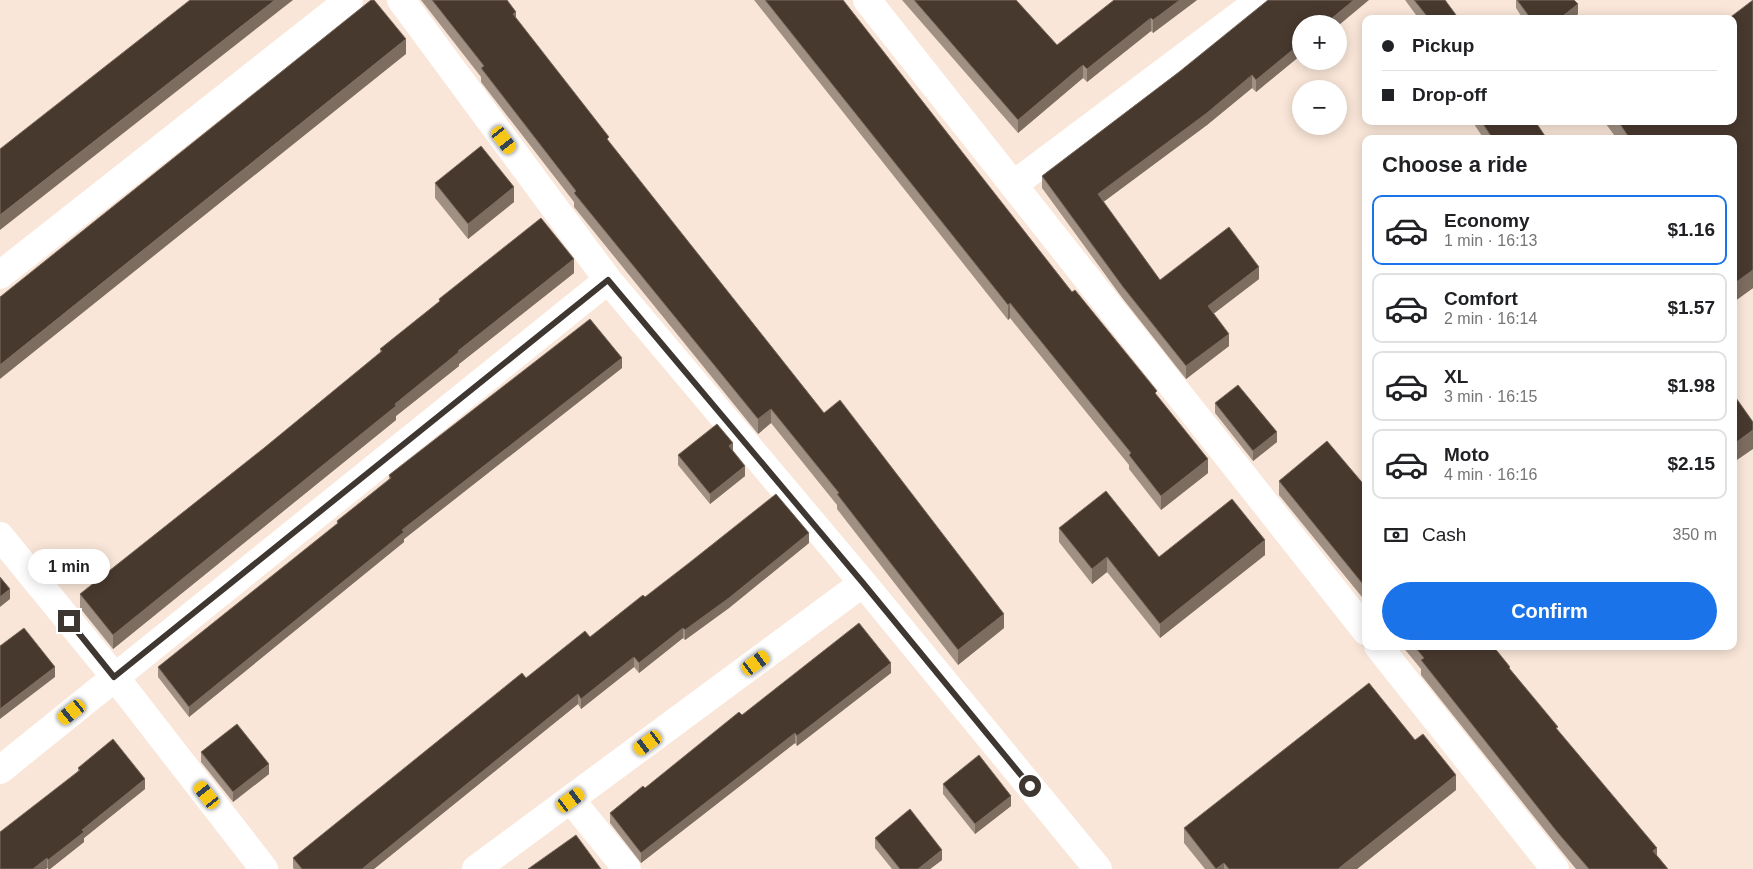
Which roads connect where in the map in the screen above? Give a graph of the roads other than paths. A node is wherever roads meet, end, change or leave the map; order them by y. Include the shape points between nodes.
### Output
1 (349, 0) edge
2 (401, 0) edge
3 (867, 0) edge
4 (1260, 0) edge
5 (1013, 185) junction
6 (0, 275) edge
7 (608, 280) junction
8 (0, 536) edge
9 (863, 583) junction
10 (1362, 626) edge
11 (1381, 650) edge
12 (114, 677) junction
13 (0, 770) edge
14 (571, 800) junction
15 (264, 869) edge
16 (476, 869) edge
17 (627, 869) edge
18 (1098, 869) edge
19 (1555, 869) edge

1 - 6 street
2 - 7 street
3 - 5 street
4 - 5 street
5 - 10 street
7 - 9 street
7 - 12 street
8 - 12 street
9 - 14 street
9 - 18 street
11 - 19 street
12 - 13 street
12 - 15 street
14 - 16 street
14 - 17 street

